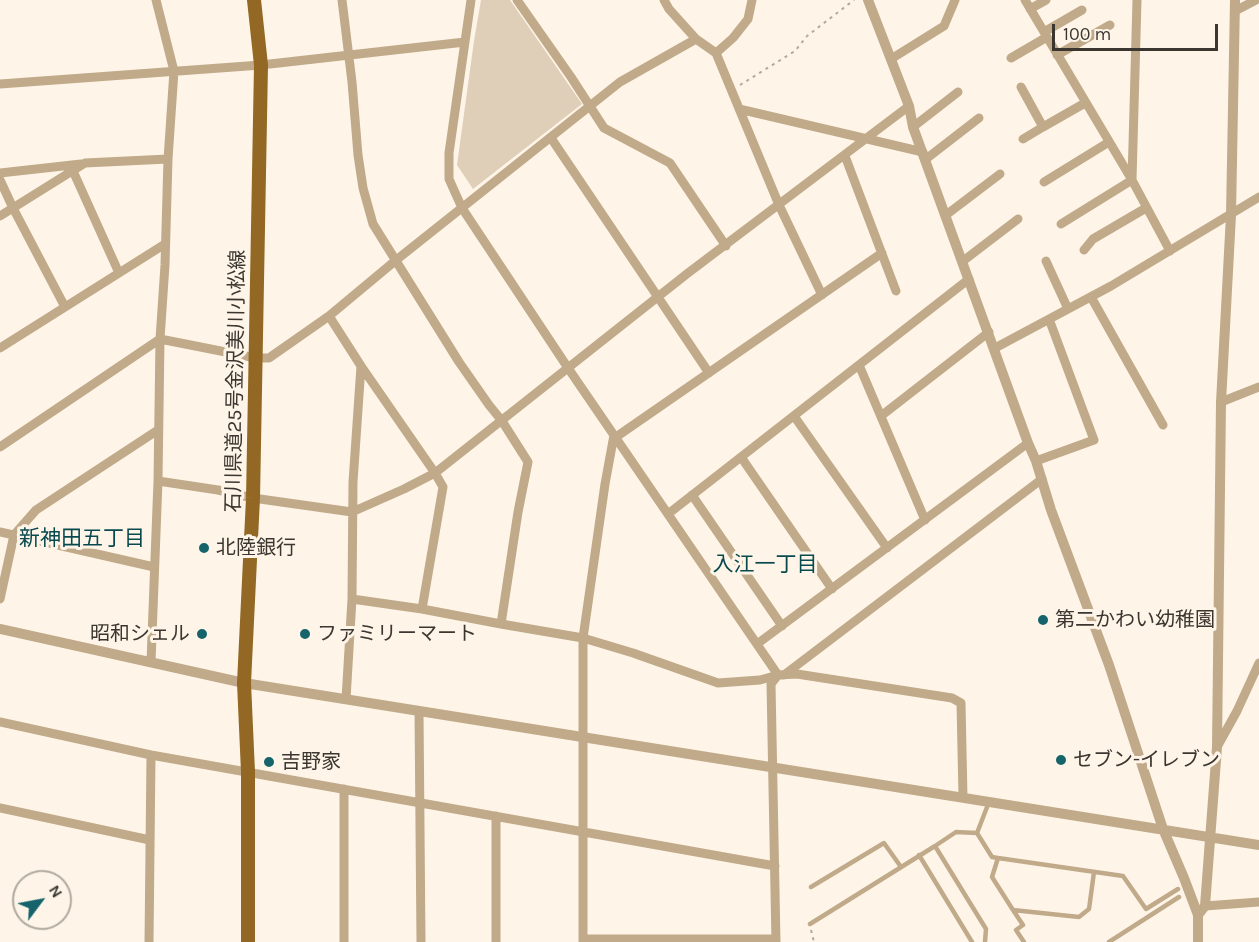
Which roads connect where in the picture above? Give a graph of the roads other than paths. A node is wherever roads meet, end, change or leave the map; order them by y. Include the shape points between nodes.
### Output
1 (156, 0) edge
2 (254, 0) edge
3 (342, 0) edge
4 (471, 0) edge
5 (517, 0) edge
6 (664, 0) edge
7 (752, 0) edge
8 (868, 0) edge
9 (955, 0) edge
10 (1025, 0) edge
11 (1047, 0) edge
12 (1137, 0) edge
13 (1258, 0) edge
14 (1235, 5) edge
15 (1030, 9) junction
16 (1082, 10) dead end
17 (1110, 25) dead end
18 (1045, 34) junction
19 (696, 39) junction
20 (465, 42) junction
21 (716, 53) junction
22 (348, 55) junction
23 (1057, 55) junction
24 (1011, 58) dead end
25 (891, 59) junction
26 (261, 65) junction
27 (174, 71) junction
28 (0, 84) edge
29 (1021, 87) dead end
30 (958, 92) dead end
31 (1086, 103) junction
32 (591, 106) junction
33 (909, 106) junction
34 (739, 109) junction
35 (979, 118) dead end
36 (1043, 126) junction
37 (913, 127) junction
38 (551, 138) junction
39 (864, 138) junction
40 (1023, 139) dead end
41 (1109, 142) junction
42 (844, 156) junction
43 (924, 156) junction
44 (168, 159) junction
45 (85, 163) junction
46 (73, 171) junction
47 (0, 173) edge
48 (1000, 174) dead end
49 (0, 180) edge
50 (1131, 180) junction
51 (1044, 182) dead end
52 (1259, 197) edge
53 (779, 205) junction
54 (13, 208) junction
55 (462, 208) junction
56 (1146, 208) junction
57 (946, 215) junction
58 (1231, 215) junction
59 (0, 216) edge
60 (1018, 219) dead end
61 (1061, 224) dead end
62 (165, 244) junction
63 (726, 246) junction
64 (1084, 250) dead end
65 (1170, 251) junction
66 (882, 253) junction
67 (395, 261) junction
68 (963, 261) junction
69 (1046, 261) dead end
70 (119, 273) junction
71 (969, 279) junction
72 (896, 291) dead end
73 (822, 295) junction
74 (658, 297) junction
75 (1091, 297) junction
76 (65, 307) junction
77 (1068, 309) junction
78 (329, 316) junction
79 (1049, 319) junction
80 (989, 332) junction
81 (160, 339) junction
82 (0, 348) edge
83 (994, 348) junction
84 (256, 358) junction
85 (859, 365) junction
86 (361, 366) junction
87 (568, 368) junction
88 (709, 373) junction
89 (1259, 387) edge
90 (1221, 402) junction
91 (794, 416) junction
92 (881, 416) junction
93 (502, 421) junction
94 (1163, 424) dead end
95 (158, 430) junction
96 (615, 436) junction
97 (1028, 443) junction
98 (0, 447) edge
99 (741, 457) junction
100 (1036, 461) junction
101 (435, 473) junction
102 (1042, 479) junction
103 (158, 481) junction
104 (692, 495) junction
105 (254, 498) junction
106 (352, 512) junction
107 (668, 514) junction
108 (925, 520) junction
109 (0, 532) edge
110 (14, 535) junction
111 (887, 548) junction
112 (154, 567) junction
113 (832, 589) junction
114 (0, 599) edge
115 (352, 599) junction
116 (422, 609) junction
117 (501, 624) junction
118 (782, 626) junction
119 (0, 628) edge
120 (583, 638) junction
121 (757, 644) junction
122 (151, 662) junction
123 (1259, 663) edge
124 (781, 675) junction
125 (244, 683) junction
126 (346, 699) junction
127 (419, 711) junction
128 (0, 722) edge
129 (583, 737) junction
130 (1217, 747) junction
131 (151, 755) junction
132 (773, 767) junction
133 (248, 772) junction
134 (344, 789) junction
135 (963, 797) junction
136 (989, 802) junction
137 (420, 803) junction
138 (0, 808) edge
139 (496, 816) junction
140 (1163, 829) junction
141 (583, 832) junction
142 (977, 833) junction
143 (1210, 837) junction
144 (150, 840) junction
145 (1259, 845) edge
146 (935, 846) junction
147 (919, 855) junction
148 (998, 858) junction
149 (775, 866) junction
150 (901, 867) junction
151 (1094, 872) junction
152 (812, 887) dead end
153 (1178, 889) dead end
154 (1179, 897) dead end
155 (1259, 902) edge
156 (1205, 906) junction
157 (1013, 910) junction
158 (1198, 915) junction
159 (810, 924) road end
160 (583, 940) edge
161 (776, 940) edge
162 (149, 942) edge
163 (248, 942) edge
164 (344, 942) edge
165 (421, 942) edge
166 (496, 942) edge
167 (972, 942) edge
168 (985, 942) edge
169 (1024, 942) edge
170 (1109, 942) edge
171 (1198, 942) edge

1 - 27 street
2 - 26 main road, 石川県道25号金沢美川小松線
3 - 22 street
4 - 20 street
5 - 32 street
6 - 19 street
7 - 21 street via 748,20
8 - 25 street
9 - 25 street via 944,26
10 - 15 street
11 - 15 street
12 - 50 street
13 - 14 street
14 - 58 street
15 - 18 street
16 - 18 street
17 - 23 street
18 - 23 street
18 - 24 street
19 - 21 street
19 - 32 street via 620,82
20 - 22 street
20 - 55 street via 449,153 449,178
21 - 34 street
22 - 26 street
22 - 67 street via 363,188 373,224
23 - 31 street
25 - 33 street
26 - 27 street
26 - 84 main road, 石川県道25号金沢美川小松線
27 - 28 street
27 - 44 street
29 - 36 street
30 - 37 street
31 - 36 street
31 - 41 street
32 - 38 street
32 - 63 street via 604,128 670,163
33 - 37 street
33 - 39 street
34 - 39 street
34 - 53 street
35 - 43 street
36 - 40 street
37 - 43 street
38 - 55 street
38 - 74 street
39 - 42 street
39 - 43 street
41 - 50 street
41 - 51 street
42 - 53 street
42 - 66 street
43 - 57 street
44 - 45 street
44 - 62 street
45 - 46 street
45 - 47 street
46 - 54 street
46 - 70 street
48 - 57 street
49 - 54 street
50 - 56 street
50 - 61 street
52 - 58 street
53 - 63 street
53 - 73 street
54 - 59 street
54 - 76 street
55 - 67 street
55 - 87 street
56 - 64 street via 1093,239
56 - 65 street
57 - 68 street
58 - 65 street
58 - 90 street
60 - 68 street
62 - 70 street
62 - 81 street
63 - 74 street
65 - 75 street
66 - 72 street
66 - 73 street
67 - 78 street
67 - 93 street
68 - 71 street
69 - 77 street
70 - 76 street
71 - 80 street
71 - 85 street
73 - 88 street
74 - 87 street
74 - 88 street
75 - 77 street
75 - 94 street
76 - 82 street
77 - 79 street
78 - 84 street via 269,358
78 - 86 street
79 - 83 street
79 - 100 street via 1094,440
80 - 83 street
80 - 92 street
81 - 84 street
81 - 95 street
81 - 98 street
83 - 97 street
84 - 105 main road, 石川県道25号金沢美川小松線
85 - 91 street
85 - 92 street
86 - 101 street
86 - 106 street
87 - 93 street
87 - 96 street
88 - 96 street
89 - 90 street
90 - 130 street
91 - 99 street
91 - 111 street
92 - 108 street
93 - 101 street
93 - 117 street via 528,462
95 - 103 street
95 - 110 street via 36,510
96 - 107 street
96 - 120 street
97 - 100 street
97 - 108 street
99 - 104 street
99 - 113 street
100 - 102 street
101 - 106 street
101 - 116 street via 443,487
102 - 124 street
102 - 140 street
103 - 105 street
103 - 112 street
104 - 107 street
104 - 118 street
105 - 106 street
105 - 125 main road, 石川県道25号金沢美川小松線
106 - 115 street
107 - 121 street
108 - 111 street
109 - 110 street
110 - 112 street
110 - 114 street
111 - 113 street
112 - 122 street
113 - 118 street
115 - 116 street
115 - 126 street
116 - 117 street
117 - 120 street
118 - 121 street
119 - 122 street
120 - 124 street via 718,683
120 - 129 street
121 - 124 street
122 - 125 street
123 - 130 street
124 - 132 street via 771,684
124 - 135 street via 797,674 942,696 961,703
125 - 126 street
125 - 133 main road, 石川県道25号金沢美川小松線
126 - 127 street
127 - 129 street
127 - 137 street
128 - 131 street
129 - 132 street
129 - 141 street
130 - 143 street
131 - 133 street
131 - 144 street
132 - 135 street
132 - 149 street
133 - 134 street
133 - 163 main road, 石川県道25号金沢美川小松線
134 - 137 street
134 - 164 street
135 - 136 street
136 - 140 street
136 - 142 lane
137 - 139 street
137 - 165 street
138 - 144 street
139 - 141 street
139 - 166 street
140 - 143 street
140 - 158 street
141 - 149 street
141 - 160 street
142 - 146 lane via 956,832
142 - 148 lane via 992,857
143 - 145 street
143 - 156 street
144 - 162 street
146 - 147 lane
146 - 168 lane via 986,929
147 - 150 lane
147 - 167 lane
148 - 151 lane
148 - 157 lane via 992,877
149 - 161 street
150 - 152 lane via 884,843
150 - 159 lane
151 - 153 lane via 1123,876 1146,909
151 - 157 lane via 1089,909 1079,917
154 - 170 lane
155 - 156 street
156 - 158 street
157 - 169 lane via 1023,925 1016,930
158 - 171 street
160 - 161 street

